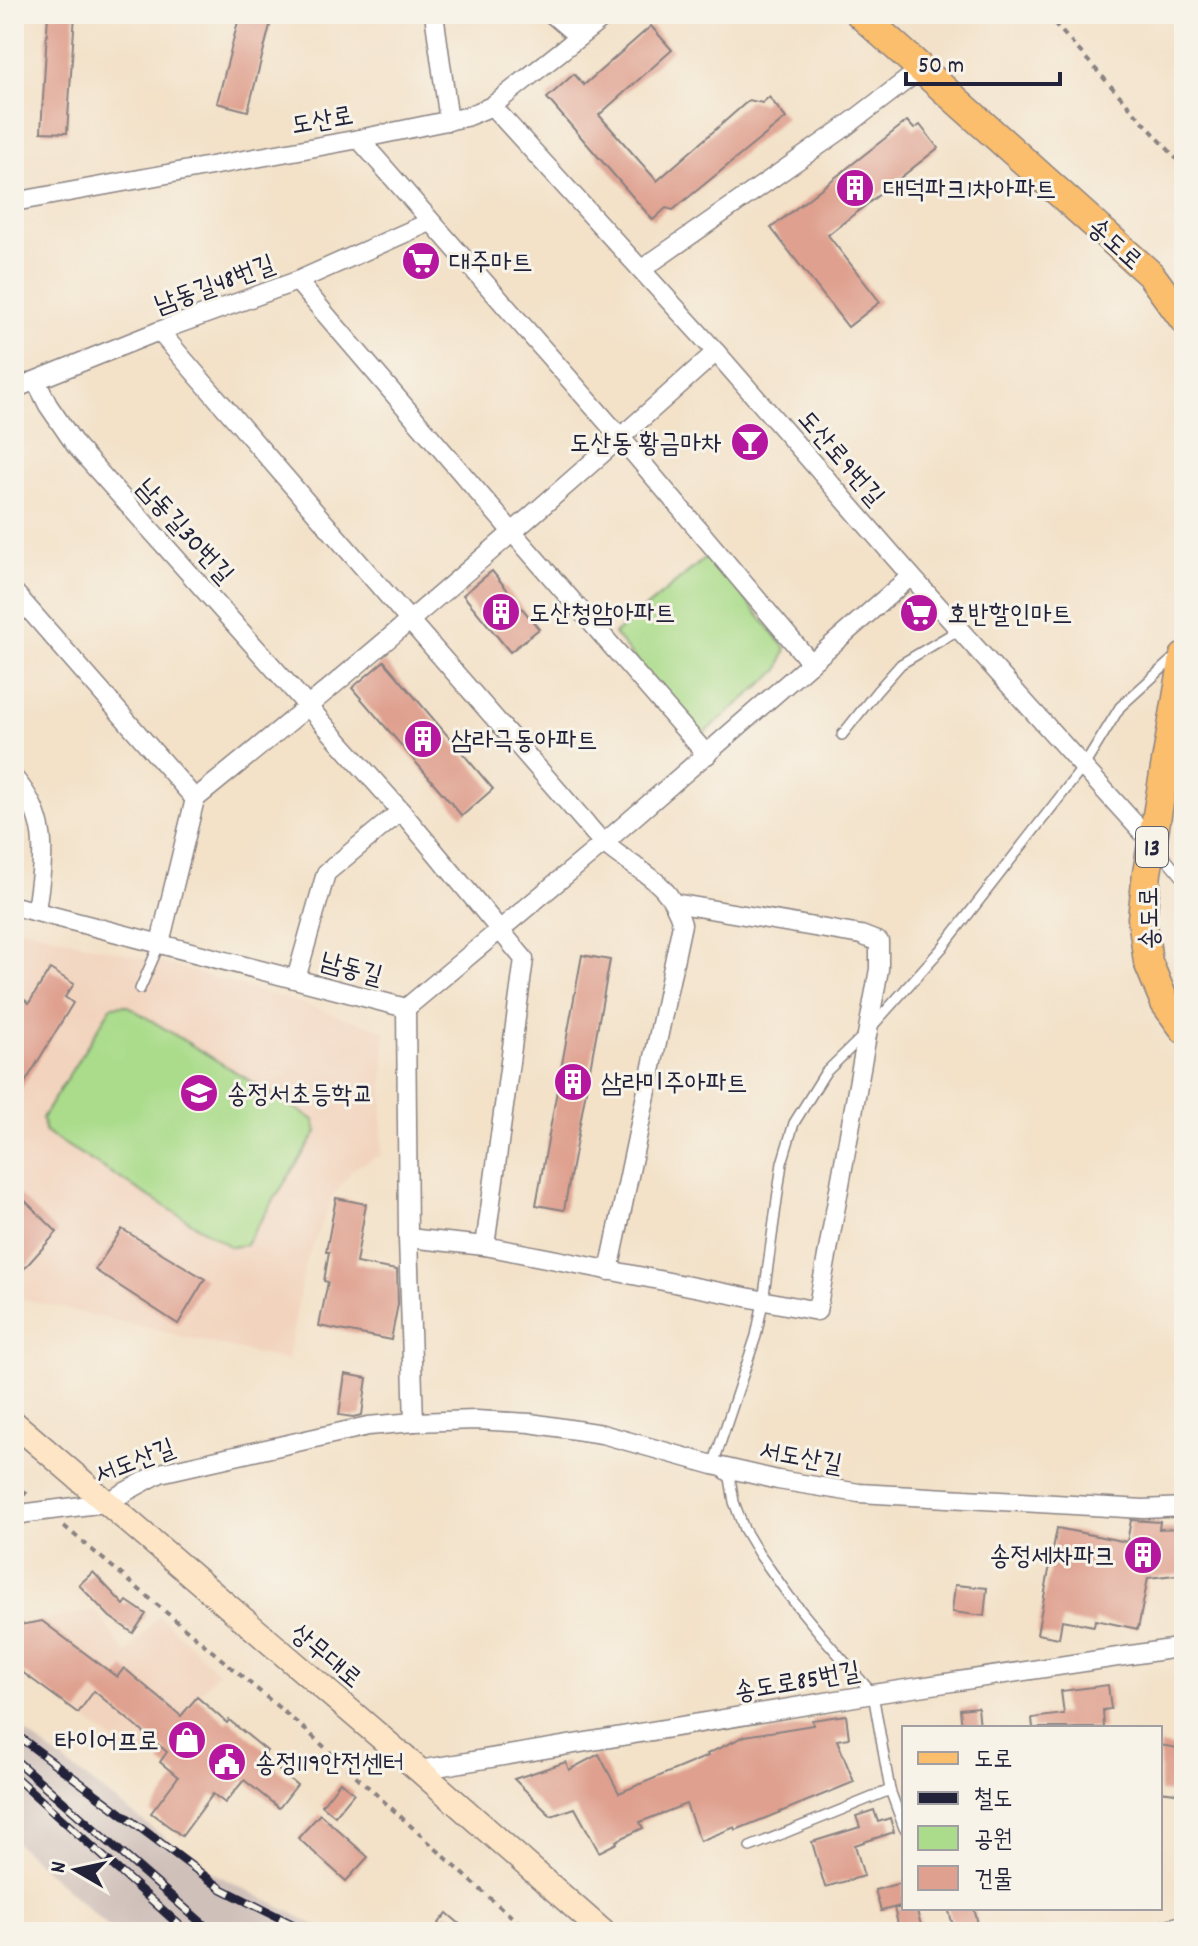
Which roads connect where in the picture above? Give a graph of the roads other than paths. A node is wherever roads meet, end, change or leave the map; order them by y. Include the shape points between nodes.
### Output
1 (434, 14) edge
2 (552, 14) edge
3 (608, 14) edge
4 (860, 14) edge
5 (579, 37) junction
6 (921, 69) junction
7 (492, 106) junction
8 (449, 121) junction
9 (359, 139) junction
10 (14, 202) edge
11 (430, 222) junction
12 (642, 269) junction
13 (297, 281) junction
14 (1184, 320) edge
15 (159, 331) junction
16 (716, 352) junction
17 (36, 381) junction
18 (14, 389) edge
19 (621, 438) junction
20 (513, 533) junction
21 (911, 576) junction
22 (14, 592) edge
23 (409, 621) junction
24 (960, 629) junction
25 (1184, 649) edge
26 (1184, 657) edge
27 (811, 663) junction
28 (309, 707) junction
29 (842, 735) dead end
30 (707, 755) junction
31 (1084, 766) junction
32 (14, 778) edge
33 (195, 799) junction
34 (401, 811) junction
35 (604, 843) junction
36 (1152, 843) junction
37 (1184, 880) edge
38 (674, 903) junction
39 (14, 906) edge
40 (36, 911) junction
41 (500, 928) junction
42 (160, 943) junction
43 (296, 979) junction
44 (140, 989) dead end
45 (406, 1008) junction
46 (1184, 1029) edge
47 (868, 1031) junction
48 (408, 1238) junction
49 (485, 1246) junction
50 (609, 1271) junction
51 (763, 1302) junction
52 (414, 1422) junction
53 (14, 1423) edge
54 (713, 1465) junction
55 (105, 1503) junction
56 (1184, 1507) edge
57 (14, 1516) edge
58 (1184, 1647) edge
59 (873, 1694) junction
60 (419, 1770) junction
61 (890, 1790) junction
62 (902, 1823) edge
63 (750, 1847) dead end
64 (1184, 1920) edge
65 (603, 1932) edge
66 (1137, 1932) edge

1 - 8 street
2 - 5 street
3 - 5 street, 도산로
4 - 6 main road, 송도로
5 - 7 street, 도산로
6 - 12 street
6 - 14 main road, 송도로 via 1151,275
7 - 8 street, 도산로
7 - 12 street, 도산로9번길
8 - 9 street, 도산로
9 - 10 street, 도산로
9 - 11 street
11 - 13 street, 남동길48번길
11 - 19 street
12 - 16 street, 도산로9번길
13 - 15 street, 남동길48번길
13 - 20 street
15 - 17 street, 남동길48번길
15 - 23 street
16 - 19 street
16 - 21 street, 도산로9번길
17 - 18 street, 남동길48번길
17 - 28 street, 남동길30번길 via 76,446
19 - 20 street
19 - 27 street
20 - 23 street
20 - 30 street
21 - 24 street, 도산로9번길
21 - 27 street, 남동길
22 - 33 street
23 - 28 street
23 - 35 street
24 - 29 lane via 901,664
24 - 31 street, 도산로9번길
25 - 31 lane via 1120,707
26 - 36 main road, 송도로 / 13
27 - 30 street, 남동길
28 - 33 street
28 - 34 street
30 - 35 street, 남동길
31 - 36 street, 도산로9번길
31 - 47 lane via 942,948
32 - 40 street via 31,800 43,845
33 - 42 street
34 - 41 street
34 - 43 street via 326,873
35 - 38 street via 649,875
35 - 41 street, 남동길
36 - 37 lane
36 - 46 main road, 송도로 / 13 via 1142,918 1148,962 1165,1003
38 - 47 street via 879,942
38 - 50 street via 682,924
39 - 40 street, 남동길
40 - 42 street, 남동길
41 - 45 street, 남동길
41 - 49 street via 524,959
42 - 43 street, 남동길
42 - 44 lane
43 - 45 street, 남동길
45 - 48 street
47 - 51 lane via 825,1073 794,1123 782,1163
47 - 51 street via 817,1311
48 - 49 street
48 - 52 street
49 - 50 street
50 - 51 street
51 - 54 lane
52 - 54 street, 서도산길 via 545,1425 602,1434
52 - 55 street, 서도산길 via 368,1426 160,1473
53 - 55 main road, 상무대로
54 - 56 street, 서도산길 via 859,1493
54 - 59 lane via 730,1478 744,1529 789,1596
55 - 57 street, 서도산길
55 - 60 main road, 상무대로
58 - 59 street, 송도로85번길
59 - 60 street, 송도로85번길
59 - 61 lane
60 - 65 main road, 상무대로
61 - 62 lane
61 - 63 lane
64 - 66 lane

